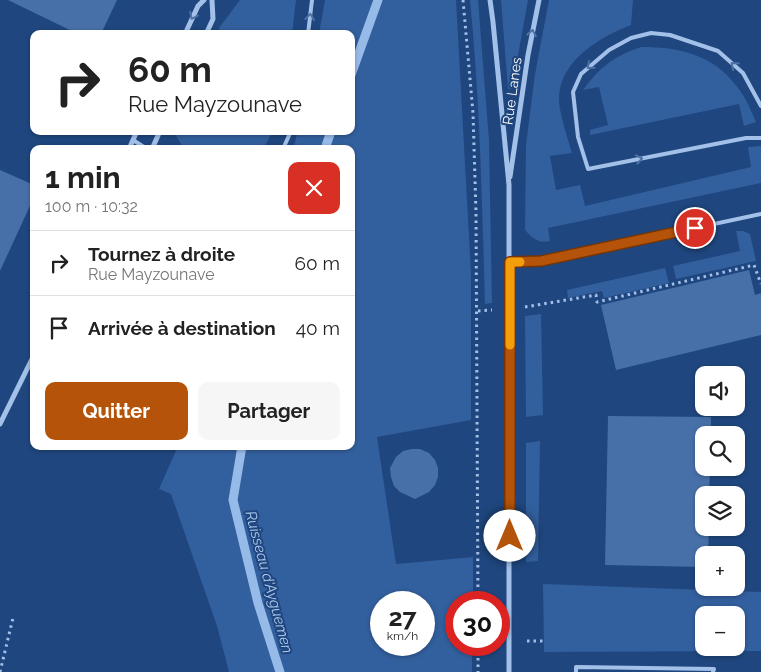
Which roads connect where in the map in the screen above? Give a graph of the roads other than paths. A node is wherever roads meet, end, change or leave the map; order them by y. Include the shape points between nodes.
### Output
1 (204, 0) edge
2 (212, 0) edge
3 (312, 0) edge
4 (490, 0) edge
5 (539, 0) edge
6 (187, 30) edge
7 (208, 30) edge
8 (308, 30) edge
9 (761, 106) edge
10 (135, 135) edge
11 (761, 138) edge
12 (133, 140) junction
13 (131, 145) edge
14 (141, 145) edge
15 (509, 185) junction
16 (761, 214) edge
17 (510, 262) junction
18 (30, 363) edge
19 (0, 424) edge
20 (509, 672) edge
21 (576, 672) edge
22 (714, 672) edge

1 -> 6 street
2 - 7 street via 213,19
8 -> 3 lane
4 - 15 street, Rue Lanes
15 -> 5 street, Rue Lanes
9 -> 11 lane via 743,73 718,51 670,34 651,33 631,38 609,50 581,74 573,92 578,137 588,169 746,138
10 - 12 street
12 - 13 street
12 - 14 lane
15 - 17 street, Rue Lanes
16 - 17 lane via 541,261
17 - 20 street, Rue Lanes
18 - 19 street
21 - 22 lane via 576,667 714,669

